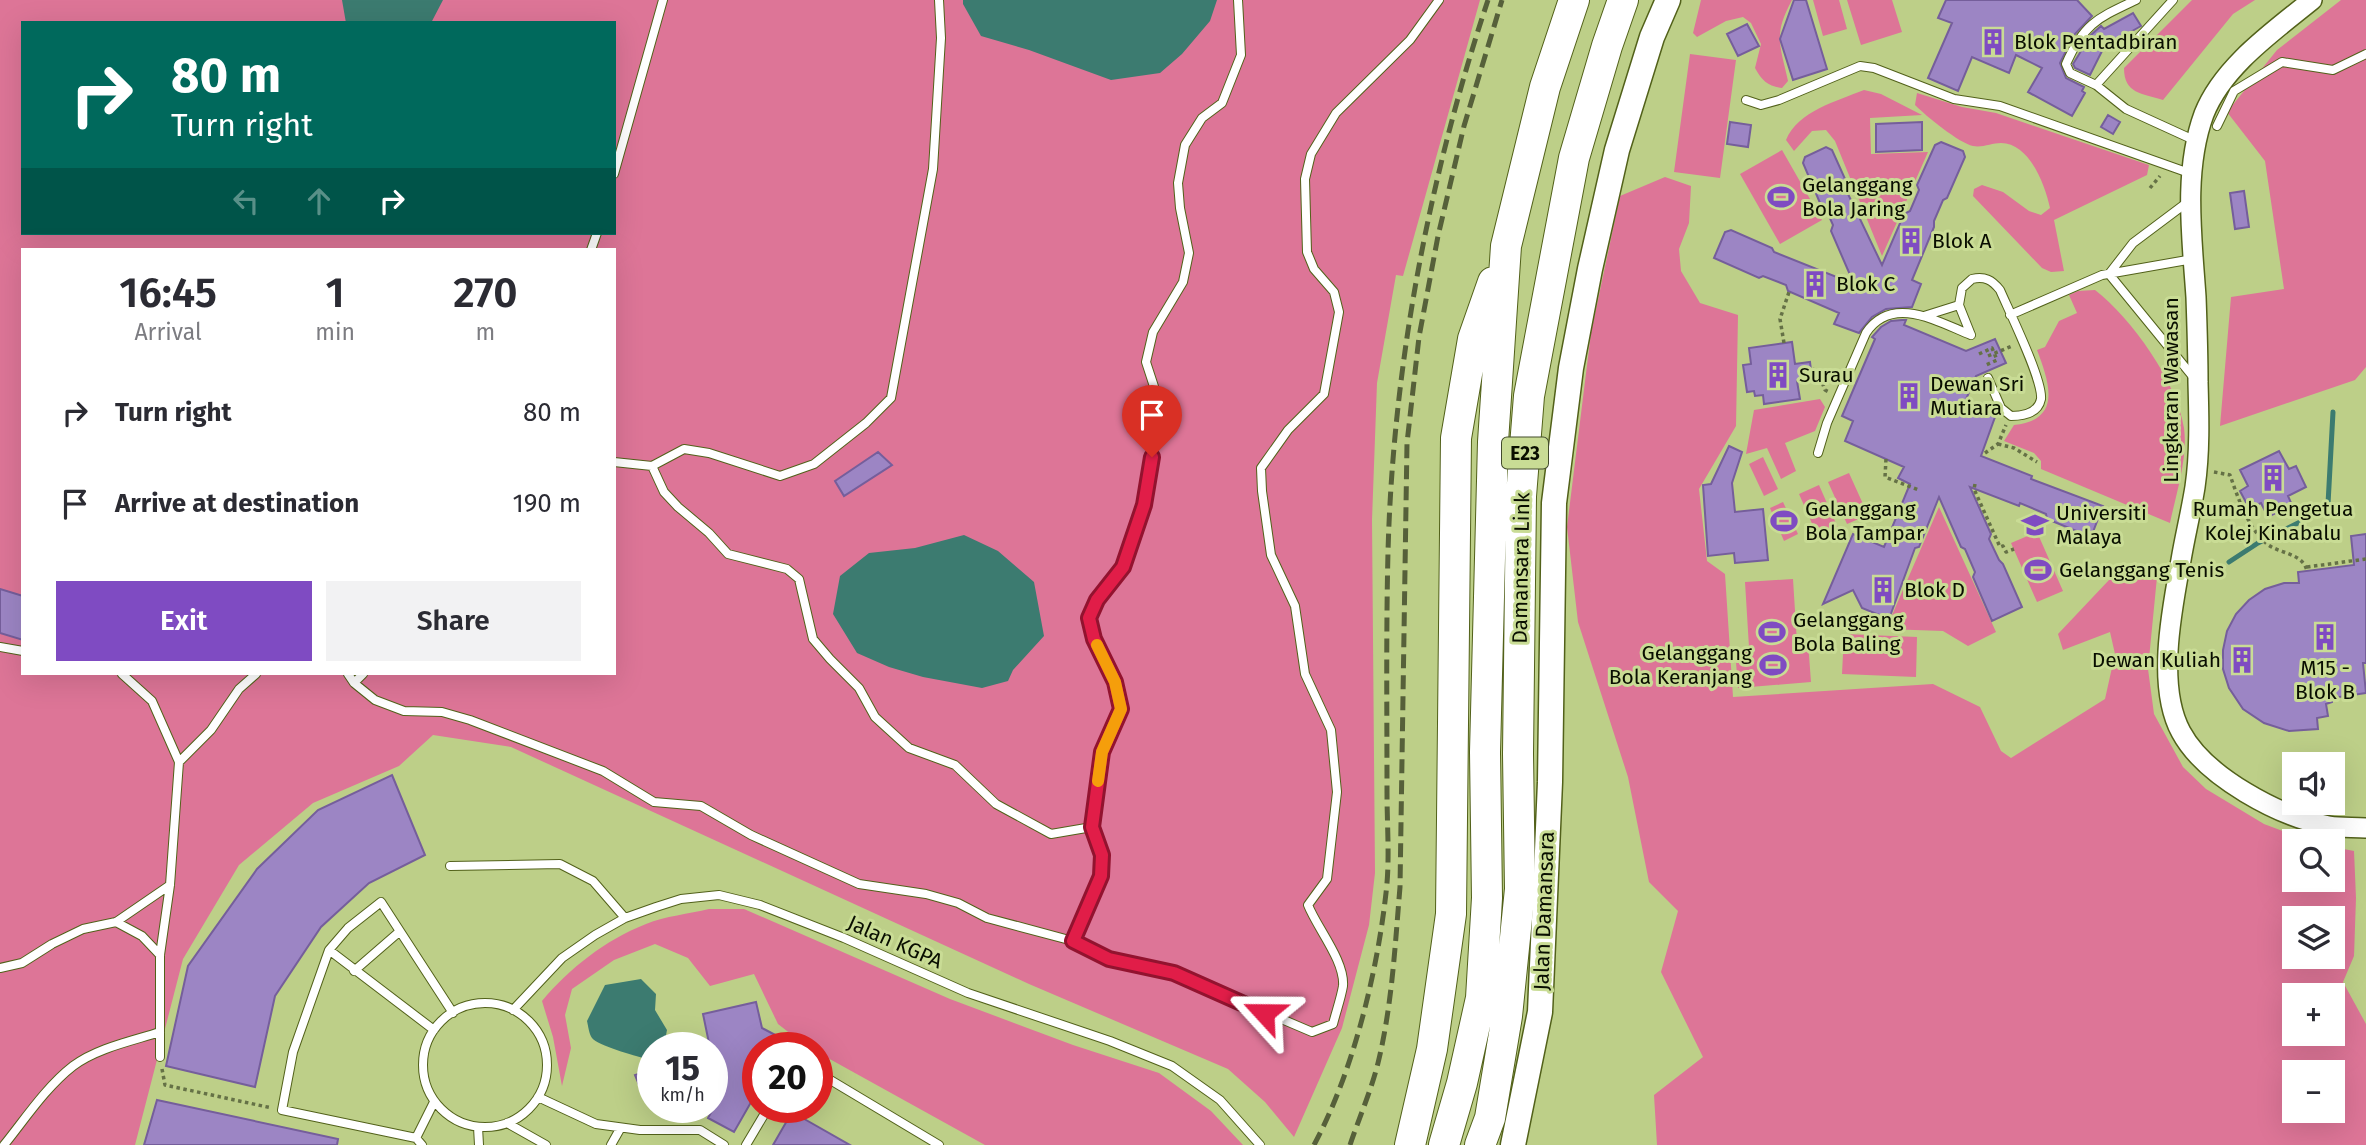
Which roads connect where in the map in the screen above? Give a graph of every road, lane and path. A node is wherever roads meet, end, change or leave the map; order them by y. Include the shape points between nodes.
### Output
1 (663, 0) edge
2 (939, 0) edge
3 (1238, 0) edge
4 (1439, 0) edge
5 (1574, 0) edge
6 (1623, 0) edge
7 (1668, 0) edge
8 (2136, 0) edge
9 (2173, 0) edge
10 (2312, 0) edge
11 (2366, 54) edge
12 (2096, 85) junction
13 (1746, 100) dead end
14 (2217, 126) dead end
15 (2196, 141) junction
16 (616, 167) edge
17 (2192, 174) junction
18 (2191, 200) junction
19 (1506, 246) junction
20 (2193, 258) junction
21 (2109, 274) junction
22 (1789, 292) dead end
23 (1959, 305) junction
24 (2010, 315) junction
25 (1924, 316) junction
26 (1784, 343) dead end
27 (2008, 348) dead end
28 (1979, 354) dead end
29 (1994, 354) junction
30 (1988, 356) dead end
31 (1983, 366) dead end
32 (1811, 370) dead end
33 (1988, 377) dead end
34 (2198, 383) junction
35 (1839, 396) junction
36 (2011, 416) junction
37 (1998, 444) junction
38 (1818, 453) dead end
39 (1985, 453) dead end
40 (1886, 459) dead end
41 (616, 462) edge
42 (2036, 462) dead end
43 (652, 466) junction
44 (2212, 472) dead end
45 (1975, 484) dead end
46 (1919, 490) dead end
47 (2014, 549) dead end
48 (2366, 559) edge
49 (0, 647) edge
50 (21, 652) edge
51 (122, 675) edge
52 (255, 675) edge
53 (349, 675) edge
54 (362, 675) edge
55 (355, 683) junction
56 (179, 762) junction
57 (1550, 782) junction
58 (1092, 827) junction
59 (2366, 828) edge
60 (450, 866) dead end
61 (170, 884) junction
62 (625, 918) junction
63 (116, 922) junction
64 (400, 932) junction
65 (1073, 941) junction
66 (329, 950) junction
67 (160, 954) junction
68 (0, 968) edge
69 (354, 971) junction
70 (513, 1010) junction
71 (453, 1013) junction
72 (435, 1030) junction
73 (160, 1032) junction
74 (160, 1057) dead end
75 (833, 1082) edge
76 (165, 1086) dead end
77 (538, 1097) junction
78 (434, 1102) junction
79 (282, 1110) junction
80 (508, 1123) junction
81 (759, 1123) edge
82 (478, 1127) junction
83 (620, 1129) junction
84 (419, 1142) edge
85 (4, 1145) edge
86 (479, 1145) edge
87 (546, 1145) edge
88 (611, 1145) edge
89 (724, 1145) edge
90 (746, 1145) edge
91 (939, 1145) edge
92 (1260, 1145) edge
93 (1410, 1145) edge
94 (1444, 1145) edge
95 (1480, 1145) edge
96 (1513, 1145) edge
97 (1528, 1145) edge

1 - 16 lane
2 - 43 lane via 933,169 891,398 814,464 780,475 684,449
3 - 58 lane via 1241,55 1232,81 1222,103 1202,118 1182,158 1178,183 1189,253 1183,282 1153,332 1146,362 1161,408 1144,505 1123,567 1089,618 1121,709 1102,752
4 - 65 lane via 1409,40 1336,113 1311,154 1305,179 1307,252 1314,269 1334,292 1339,312 1324,394 1288,430 1261,468 1271,555 1295,606 1305,674 1331,730 1337,792 1327,879 1308,905 1334,951 1343,984 1333,1024 1312,1032 1174,973 1109,959
5 - 19 highway, Damansara Link / E23 via 1545,87
6 - 95 highway, Damansara Link / E23 via 1574,158 1529,396 1521,496 1520,889 1507,1016 1490,1118
7 - 57 main road, Jalan Damansara via 1617,150 1571,368 1554,503
8 - 12 lane via 2098,17 2076,43 2066,64 2070,73
9 - 12 lane
10 - 15 street, Lingkaran Wawasan via 2229,73 2205,111
11 - 14 lane via 2333,70 2282,62 2234,91
12 - 15 lane via 2126,109
13 - 17 lane via 1761,105 1860,66 1874,68 1954,99 2000,106
15 - 17 street, Lingkaran Wawasan
17 - 18 street, Lingkaran Wawasan
18 - 20 street, Lingkaran Wawasan
18 - 21 lane via 2133,243
19 - 93 highway via 1473,339 1456,438 1451,914 1432,1049
19 - 94 highway, Damansara Link / E23 via 1493,442 1485,752 1487,898 1480,998
20 - 21 lane
20 - 34 street, Lingkaran Wawasan
21 - 24 lane
21 - 34 lane
22 - 26 path via 1780,319
23 - 24 lane via 1966,282 1987,278 2000,290
23 - 25 lane
23 - 25 lane via 1971,335
24 - 36 lane via 2041,396 2036,409
25 - 35 lane via 1898,312 1873,322
27 - 29 path
28 - 29 path via 1992,348
29 - 30 path
29 - 31 path via 1997,360
32 - 35 path via 1817,369 1825,390
33 - 36 lane via 2001,408
34 - 59 street, Lingkaran Wawasan via 2195,486 2168,660 2172,706 2181,732 2199,757 2226,780 2276,809 2328,825
35 - 38 lane
36 - 37 path
37 - 39 path
37 - 42 path
40 - 46 path via 1885,477
41 - 43 lane
43 - 58 lane via 664,492 728,554 787,569 799,579 813,639 859,688 875,717 909,748 956,765 996,804 1051,834
44 - 48 path via 2230,475 2268,545 2301,560 2307,569
45 - 47 path via 2000,547 2006,552
49 - 50 lane
51 - 56 lane via 152,701
52 - 56 lane
53 - 55 lane
54 - 55 lane
55 - 65 lane via 375,701 470,720 603,771 654,802 701,806 751,835 859,884 926,894 958,903 986,918
56 - 61 lane
57 - 96 main road, Jalan Damansara via 1539,1012
57 - 97 main road via 1551,1020
58 - 65 lane via 1102,855 1101,876
60 - 62 lane via 561,864 593,881
61 - 63 lane
61 - 67 lane
62 - 70 lane, Jalan KGPA via 562,958
62 - 92 lane, Jalan KGPA via 681,899 719,895 760,905 968,993 1172,1066 1220,1100
63 - 67 lane via 142,936
63 - 68 lane via 83,929 22,963
64 - 66 lane via 381,902
64 - 69 lane
64 - 71 lane
66 - 69 lane
66 - 79 lane via 293,1052
67 - 73 lane
69 - 72 lane
70 - 71 lane via 481,1004
70 - 77 lane via 540,1035 547,1054 547,1073
71 - 72 lane
72 - 78 lane via 423,1058 423,1073
73 - 74 lane
73 - 85 lane via 98,1052 73,1066
75 - 91 lane
76 - 79 path
77 - 80 lane via 531,1108
77 - 83 lane via 596,1124
78 - 82 lane via 447,1115
78 - 84 lane
79 - 84 lane
80 - 82 lane
80 - 87 lane
81 - 90 lane
82 - 86 lane
83 - 88 lane
83 - 89 lane via 700,1130

